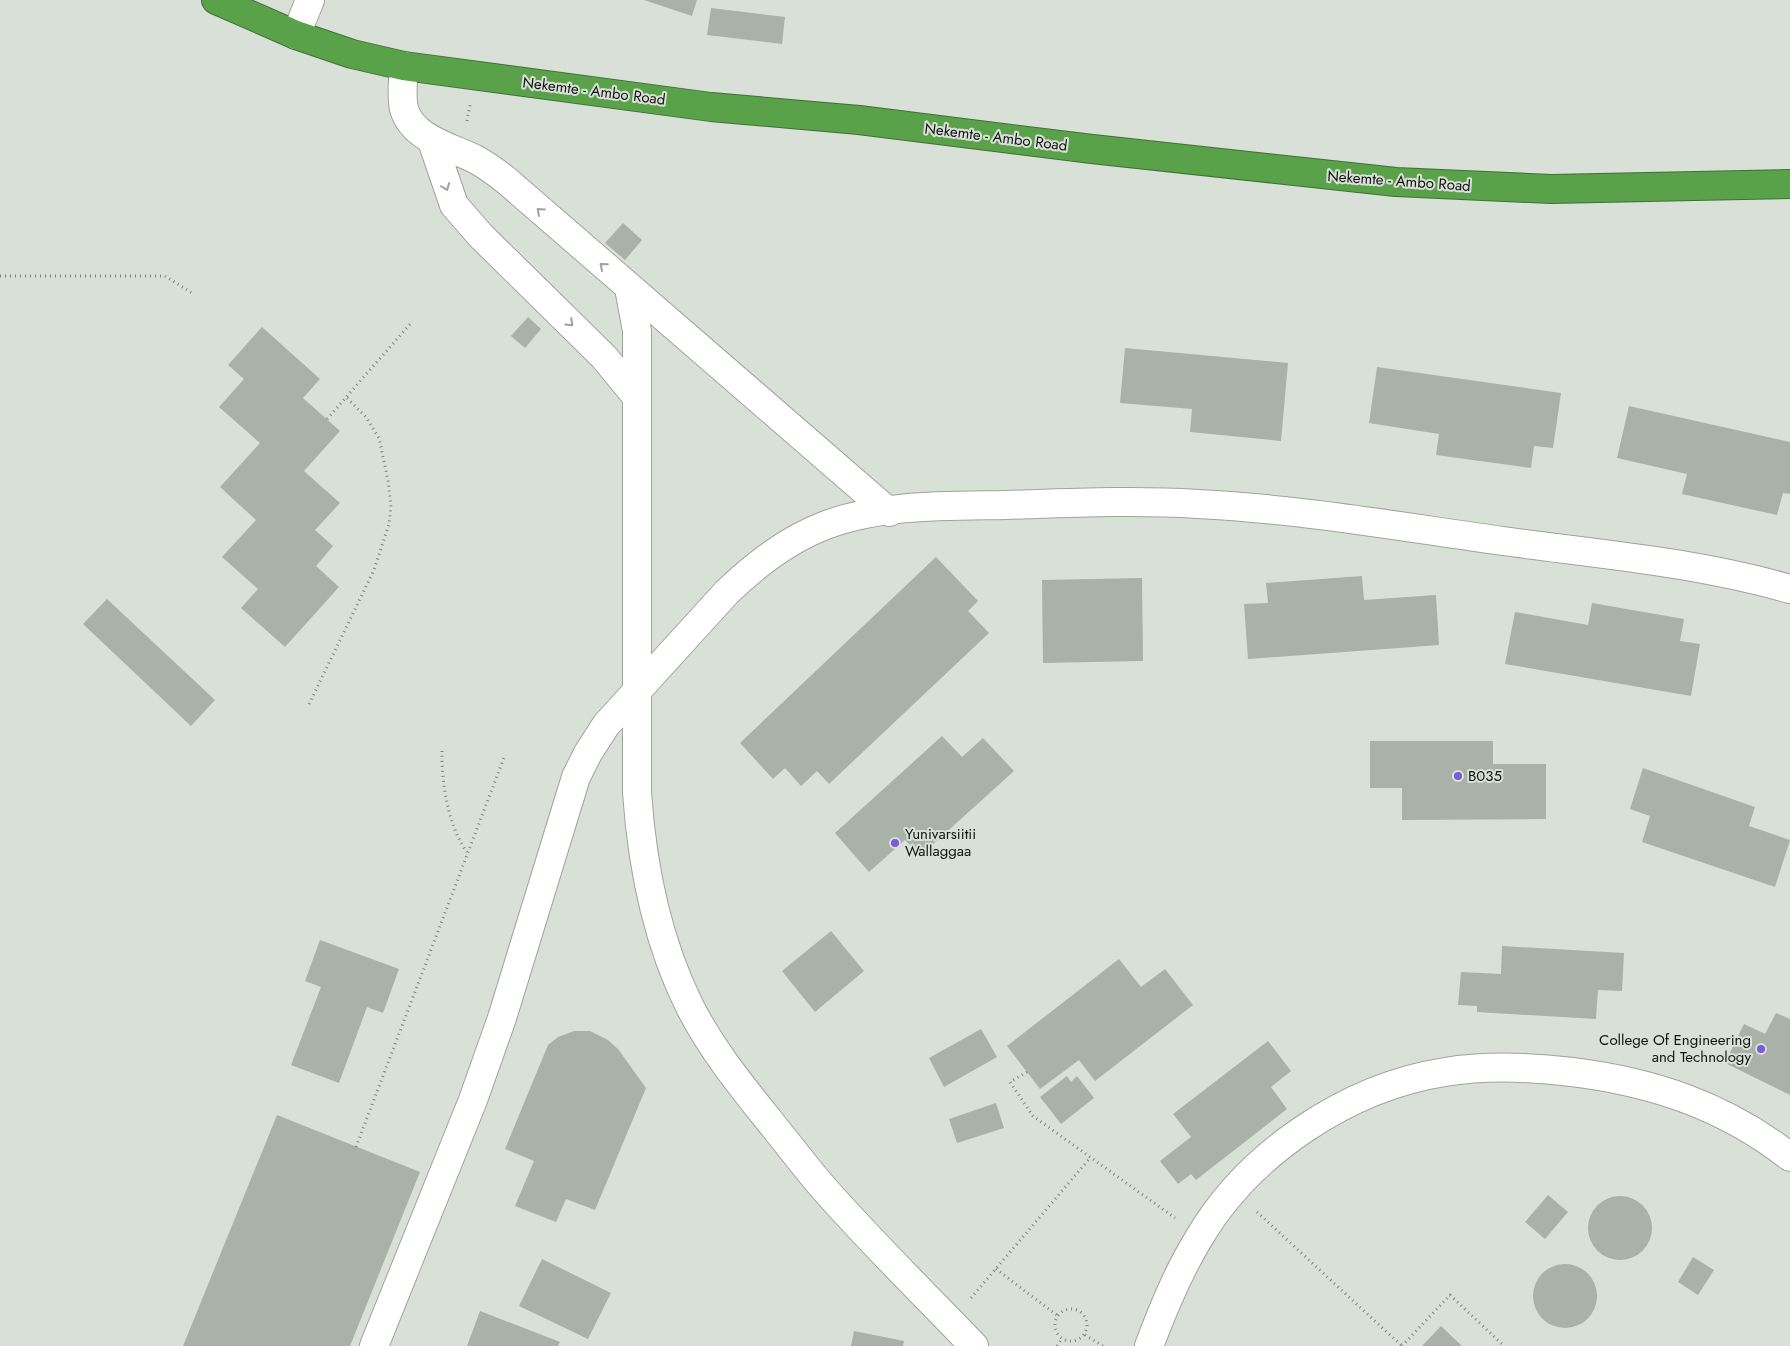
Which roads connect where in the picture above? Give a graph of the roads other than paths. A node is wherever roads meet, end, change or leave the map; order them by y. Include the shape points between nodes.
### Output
1 (216, 0) edge
2 (310, 0) edge
3 (296, 35) junction
4 (404, 66) junction
5 (432, 141) junction
6 (1790, 184) edge
7 (629, 288) junction
8 (636, 396) junction
9 (889, 512) junction
10 (1790, 589) edge
11 (636, 691) junction
12 (1790, 1157) edge
13 (374, 1346) edge
14 (974, 1346) edge
15 (1149, 1346) edge

1 - 3 highway, Nekemte - Ambo Road
2 - 3 street
3 - 4 highway, Nekemte - Ambo Road via 352,54
4 - 5 street via 404,110 414,126
4 - 6 highway, Nekemte - Ambo Road via 711,107 859,120 1387,181 1551,189
7 -> 5 street via 490,168
5 -> 8 street via 454,205 481,236 604,357
7 - 8 street via 637,331
7 - 9 street
8 - 11 street
9 - 10 street via 958,506 1126,502 1233,506 1660,562
9 - 11 street via 826,525 772,555 727,592
11 - 13 street via 606,725 576,777 502,1018 473,1100
11 - 14 street via 642,853 666,949 690,1007 719,1057 827,1192
12 - 15 street via 1749,1128 1703,1104 1677,1094 1595,1075 1486,1068 1421,1077 1354,1101 1297,1135 1234,1191 1199,1237 1169,1296

